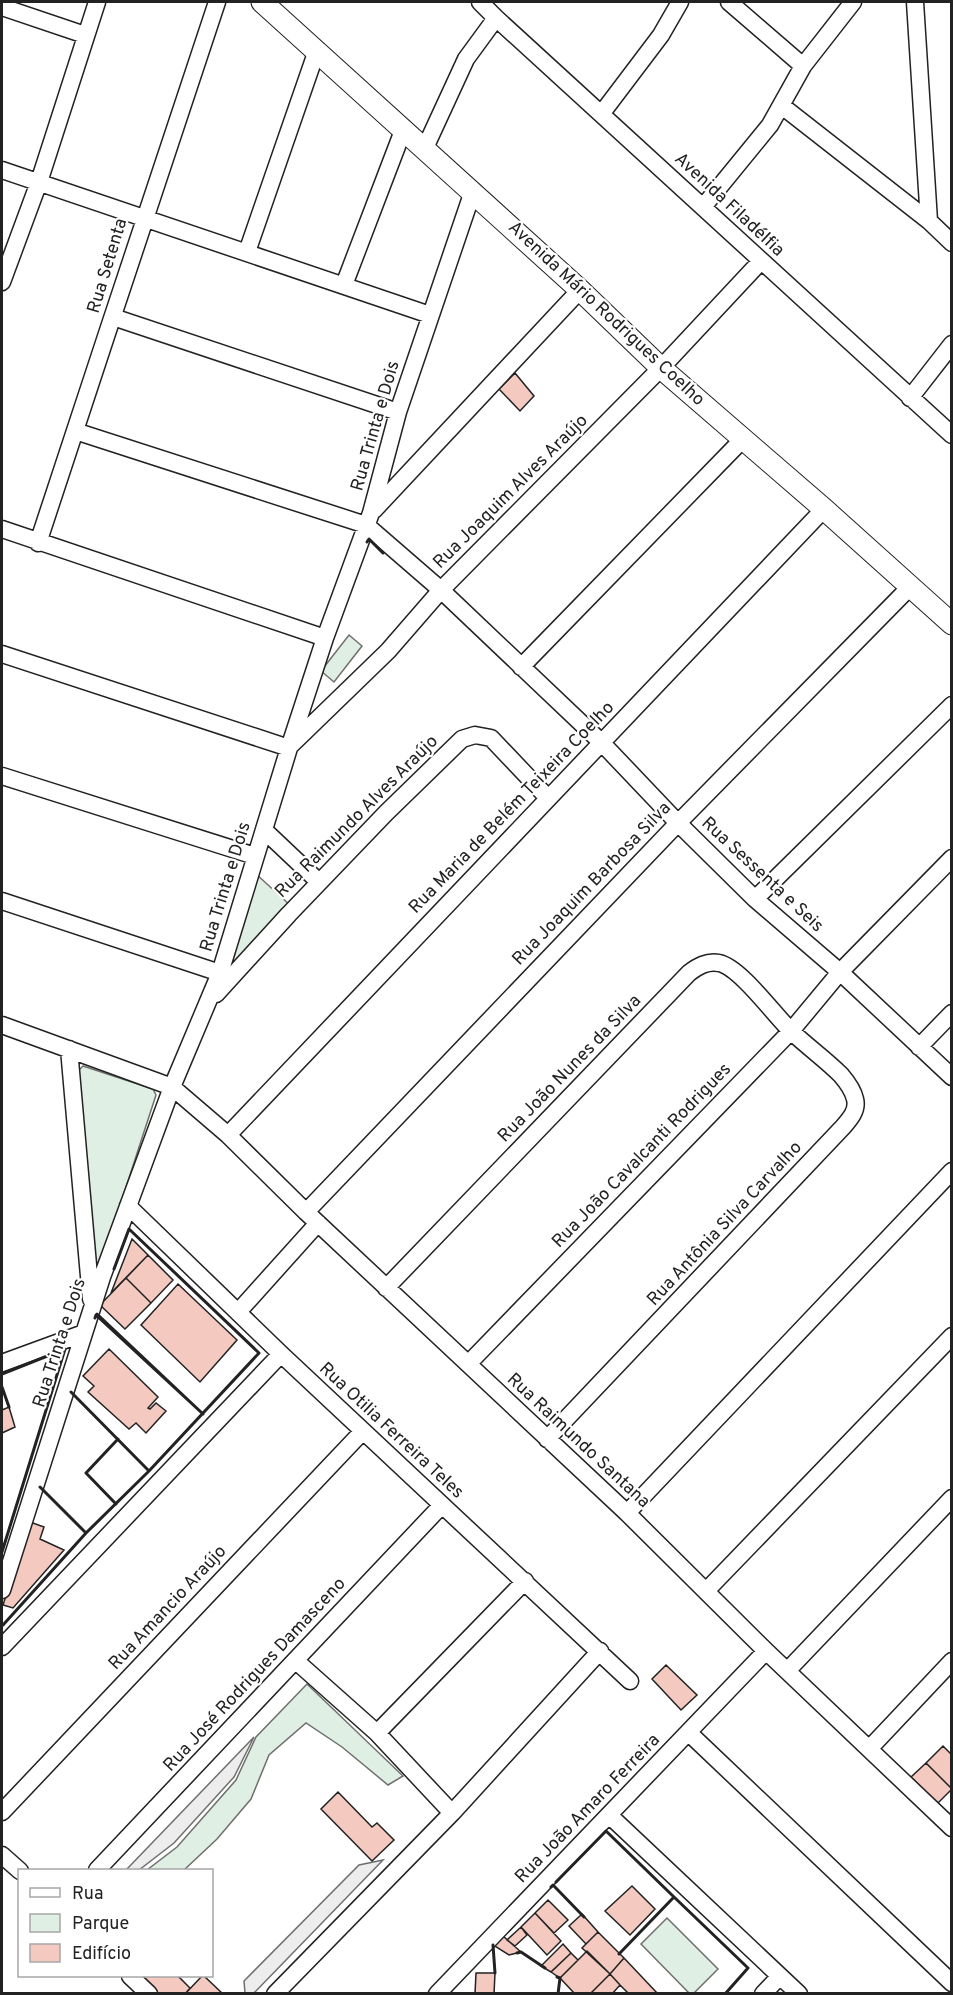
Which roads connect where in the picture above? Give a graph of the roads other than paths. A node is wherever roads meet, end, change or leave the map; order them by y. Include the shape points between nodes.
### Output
1 (97, 2) edge
2 (217, 2) edge
3 (262, 2) edge
4 (480, 2) edge
5 (680, 2) edge
6 (729, 2) edge
7 (853, 2) edge
8 (915, 2) edge
9 (2, 8) edge
10 (496, 18) junction
11 (85, 35) junction
12 (317, 50) junction
13 (803, 66) junction
14 (782, 106) junction
15 (602, 113) junction
16 (404, 129) junction
17 (425, 148) junction
18 (2, 170) edge
19 (39, 182) junction
20 (473, 191) junction
21 (703, 207) junction
22 (143, 218) junction
23 (929, 221) junction
24 (951, 243) edge
25 (247, 252) junction
26 (760, 261) junction
27 (2, 282) edge
28 (344, 285) junction
29 (580, 290) junction
30 (430, 315) junction
31 (113, 318) junction
32 (951, 344) edge
33 (661, 368) junction
34 (910, 398) junction
35 (398, 412) junction
36 (75, 431) junction
37 (951, 435) edge
38 (744, 439) junction
39 (824, 509) junction
40 (368, 519) junction
41 (2, 529) edge
42 (38, 543) junction
43 (910, 587) junction
44 (441, 590) junction
45 (951, 624) edge
46 (325, 638) junction
47 (2, 654) edge
48 (521, 666) junction
49 (951, 705) edge
50 (601, 742) junction
51 (289, 748) junction
52 (2, 776) edge
53 (548, 798) junction
54 (678, 823) junction
55 (264, 830) junction
56 (255, 856) junction
57 (951, 858) edge
58 (319, 882) junction
59 (755, 899) junction
60 (2, 901) edge
61 (840, 972) junction
62 (220, 973) junction
63 (205, 1006) junction
64 (951, 1013) edge
65 (2, 1025) edge
66 (791, 1031) junction
67 (919, 1047) junction
68 (69, 1049) junction
69 (951, 1077) edge
70 (172, 1087) junction
71 (228, 1135) junction
72 (951, 1171) edge
73 (128, 1206) junction
74 (312, 1218) junction
75 (386, 1288) junction
76 (92, 1308) junction
77 (238, 1312) junction
78 (84, 1333) junction
79 (951, 1336) edge
80 (281, 1354) junction
81 (2, 1363) edge
82 (468, 1364) junction
83 (363, 1431) junction
84 (547, 1439) junction
85 (951, 1498) edge
86 (442, 1505) junction
87 (627, 1514) junction
88 (525, 1581) junction
89 (2, 1590) edge
90 (706, 1592) junction
91 (2, 1647) edge
92 (766, 1651) junction
93 (600, 1652) junction
94 (951, 1660) edge
95 (296, 1661) junction
96 (787, 1671) junction
97 (630, 1681) dead end
98 (689, 1732) junction
99 (377, 1733) junction
100 (869, 1749) junction
101 (2, 1812) edge
102 (452, 1813) junction
103 (609, 1815) junction
104 (950, 1823) edge
105 (2, 1855) edge
106 (18, 1869) edge
107 (98, 1869) edge
108 (780, 1976) junction
109 (131, 1977) edge
110 (951, 1983) edge
111 (149, 1994) edge
112 (275, 1994) edge
113 (437, 1994) edge
114 (763, 1994) edge
115 (799, 1994) edge

1 - 11 street
2 - 22 street, Rua Setenta
3 - 12 main road, Avenida Mário Rodrigues Coelho
4 - 10 street, Avenida Filadélfia
5 - 15 street via 661,35
6 - 13 street
7 - 13 street
8 - 23 street
9 - 11 street
10 - 15 street, Avenida Filadélfia
10 - 17 street via 465,59
11 - 19 street
12 - 16 main road, Avenida Mário Rodrigues Coelho
12 - 25 street
13 - 14 street
14 - 21 street
14 - 23 street
15 - 21 street, Avenida Filadélfia
16 - 17 main road, Avenida Mário Rodrigues Coelho
16 - 28 street
17 - 20 main road, Avenida Mário Rodrigues Coelho
18 - 19 street
19 - 22 street
19 - 27 street
20 - 29 main road, Avenida Mário Rodrigues Coelho
20 - 30 street, Rua Trinta e Dois
21 - 26 street, Avenida Filadélfia
22 - 25 street
22 - 31 street, Rua Setenta
23 - 24 street
25 - 28 street
26 - 33 street, Rua Joaquim Alves Araújo
26 - 34 street, Avenida Filadélfia
28 - 30 street
29 - 33 main road, Avenida Mário Rodrigues Coelho
29 - 40 street
30 - 35 street, Rua Trinta e Dois
31 - 35 street
31 - 36 street, Rua Setenta
32 - 34 street
33 - 38 main road, Avenida Mário Rodrigues Coelho
33 - 44 street, Rua Joaquim Alves Araújo
34 - 37 street, Avenida Filadélfia
35 - 40 street, Rua Trinta e Dois
36 - 40 street
36 - 42 street, Rua Setenta
38 - 39 main road, Avenida Mário Rodrigues Coelho
38 - 48 street
39 - 43 main road, Avenida Mário Rodrigues Coelho
39 - 50 street, Rua Maria de Belém Teixeira Coelho
40 - 44 street, Rua Sessenta e Seis
40 - 46 street, Rua Trinta e Dois
41 - 42 street
42 - 46 street
43 - 45 main road, Avenida Mário Rodrigues Coelho
43 - 54 street, Rua Joaquim Barbosa Silva
44 - 48 street, Rua Sessenta e Seis
44 - 51 street, Rua Joaquim Alves Araújo via 388,651
46 - 51 street, Rua Trinta e Dois
47 - 51 street
48 - 50 street, Rua Sessenta e Seis
49 - 59 street
50 - 53 street, Rua Maria de Belém Teixeira Coelho
50 - 54 street, Rua Sessenta e Seis
51 - 55 street, Rua Trinta e Dois
52 - 56 street
53 - 58 street, Rua Raimundo Alves Araújo via 492,738 469,736 454,746
53 - 71 street, Rua Maria de Belém Teixeira Coelho
54 - 59 street, Rua Sessenta e Seis
54 - 74 street, Rua Joaquim Barbosa Silva
55 - 56 street, Rua Trinta e Dois
55 - 58 street
56 - 62 street, Rua Trinta e Dois
57 - 61 street, Rua João Cavalcanti Rodrigues
58 - 63 street, Rua Raimundo Alves Araújo
59 - 61 street, Rua Sessenta e Seis
60 - 62 street
61 - 66 street, Rua João Cavalcanti Rodrigues
61 - 67 street, Rua Sessenta e Seis
62 - 63 street, Rua Trinta e Dois
63 - 70 street, Rua Trinta e Dois
64 - 67 street
65 - 68 street
66 - 75 street, Rua João Nunes da Silva via 728,967 707,963 696,968
66 - 82 street, Rua João Cavalcanti Rodrigues
66 - 84 street, Rua Antônia Silva Carvalho via 841,1075 852,1090 856,1105 853,1114
67 - 69 street, Rua Sessenta e Seis
68 - 70 street
68 - 76 street
70 - 71 street, Rua Raimundo Santana
70 - 73 street, Rua Trinta e Dois
71 - 74 street, Rua Raimundo Santana
72 - 87 street
73 - 76 street, Rua Trinta e Dois
73 - 77 street, Rua Otilia Ferreira Teles
74 - 75 street, Rua Raimundo Santana
74 - 77 street, Rua Joaquim Barbosa Silva
75 - 82 street, Rua Raimundo Santana
76 - 78 street, Rua Trinta e Dois
77 - 80 street, Rua Otilia Ferreira Teles
78 - 81 street
78 - 89 street, Rua Trinta e Dois
79 - 90 street
80 - 83 street, Rua Otilia Ferreira Teles
80 - 91 street
82 - 84 street, Rua Raimundo Santana
83 - 86 street, Rua Otilia Ferreira Teles
83 - 101 street, Rua Amancio Araújo
84 - 87 street, Rua Raimundo Santana
85 - 96 street
86 - 88 street, Rua Otilia Ferreira Teles
86 - 95 street, Rua José Rodrigues Damasceno
87 - 90 street, Rua Raimundo Santana
88 - 93 street, Rua Otilia Ferreira Teles
88 - 99 street
90 - 92 street, Rua Raimundo Santana
92 - 96 street, Rua Raimundo Santana
92 - 98 street, Rua João Amaro Ferreira
93 - 97 street, Rua Otilia Ferreira Teles
93 - 102 street
94 - 100 street
95 - 99 street
95 - 107 street, Rua José Rodrigues Damasceno
96 - 100 street, Rua Raimundo Santana
98 - 103 street, Rua João Amaro Ferreira
98 - 110 street
99 - 102 street
100 - 104 street, Rua Raimundo Santana
102 - 112 street
103 - 108 street
103 - 113 street, Rua João Amaro Ferreira
105 - 106 street
108 - 114 street
108 - 115 street
109 - 111 street

